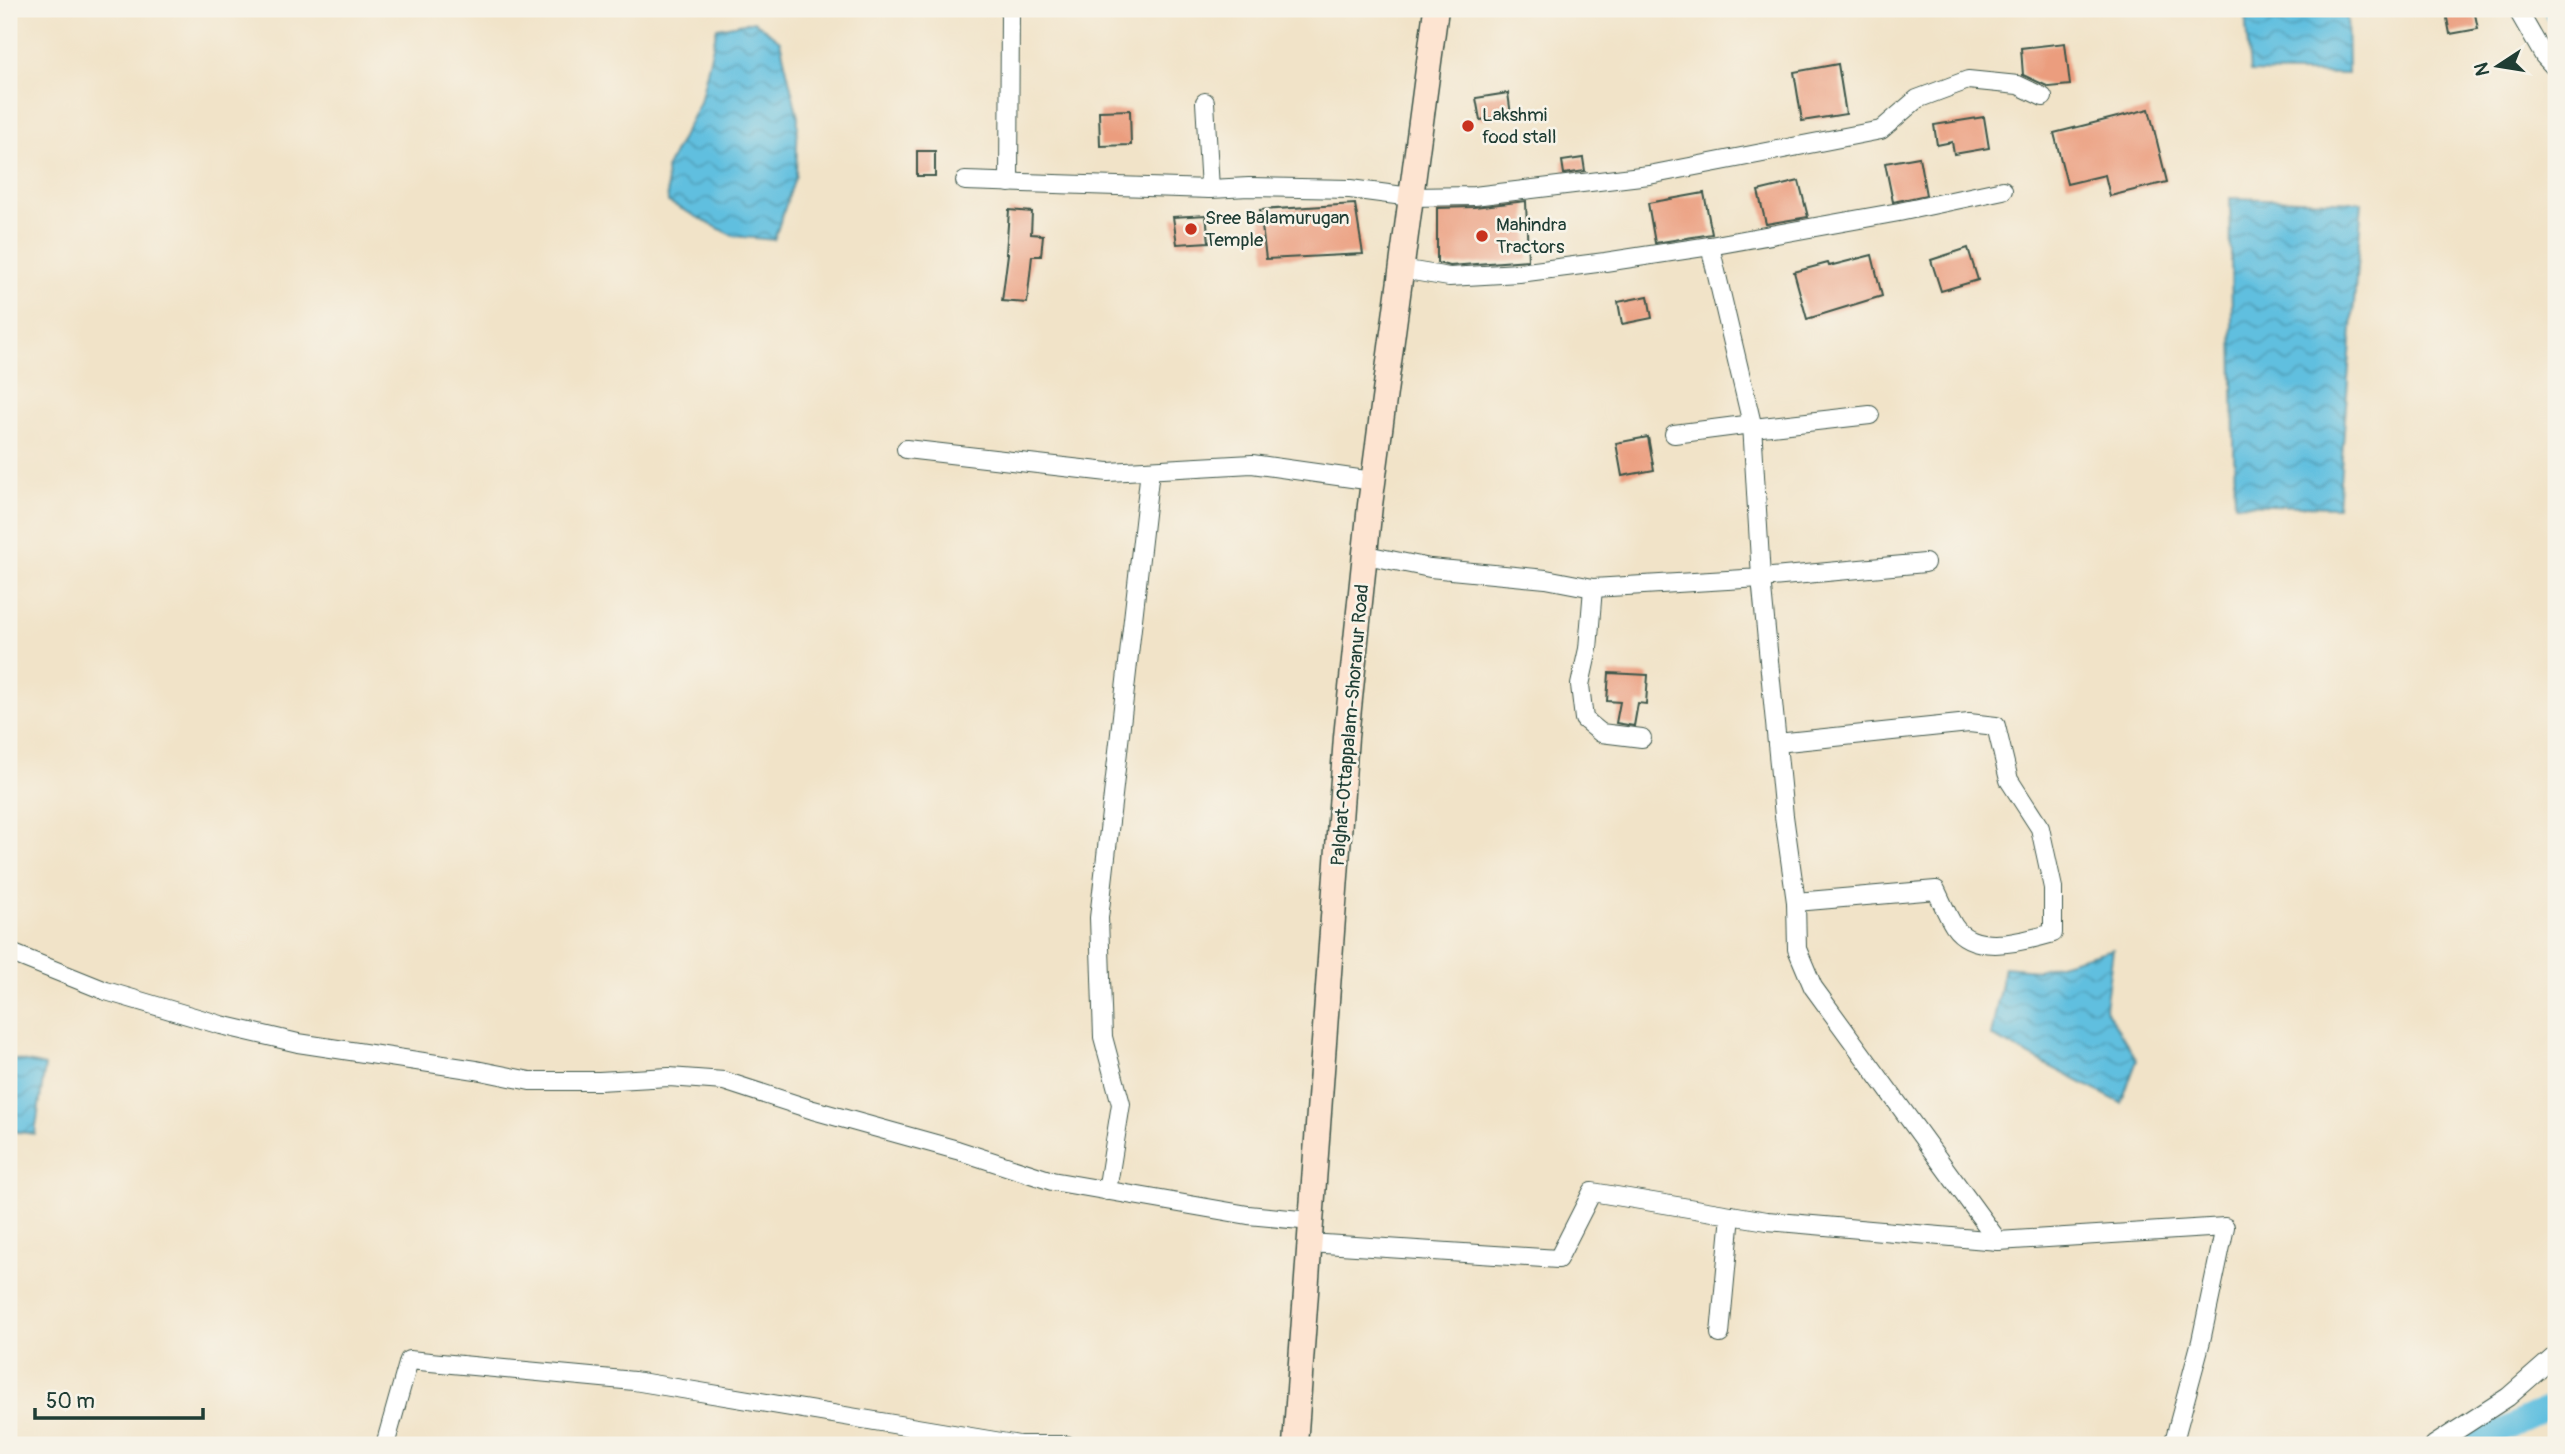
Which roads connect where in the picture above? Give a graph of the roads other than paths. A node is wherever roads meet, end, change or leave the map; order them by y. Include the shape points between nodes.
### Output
1 (1010, 9) edge
2 (1436, 9) edge
3 (2517, 9) edge
4 (2556, 69) edge
5 (2043, 97) dead end
6 (1205, 102) dead end
7 (965, 181) dead end
8 (1009, 183) junction
9 (1210, 189) junction
10 (2003, 190) dead end
11 (1411, 197) junction
12 (1710, 246) junction
13 (1401, 269) junction
14 (1870, 415) dead end
15 (1753, 426) junction
16 (1674, 435) dead end
17 (906, 449) dead end
18 (1150, 470) junction
19 (1373, 481) junction
20 (1366, 555) junction
21 (1925, 563) dead end
22 (1761, 578) junction
23 (1593, 588) junction
24 (1642, 738) dead end
25 (1777, 743) junction
26 (1796, 902) junction
27 (9, 952) edge
28 (1107, 1191) junction
29 (1731, 1215) junction
30 (1310, 1232) junction
31 (1998, 1241) junction
32 (1720, 1334) dead end
33 (2556, 1355) edge
34 (385, 1445) edge
35 (1067, 1445) edge
36 (1294, 1445) edge
37 (2173, 1445) edge
38 (2434, 1445) edge

1 - 8 street
2 - 11 main road, Palghat-Ottappalam-Shoranur Road
3 - 4 street
5 - 11 street via 2018,85 1968,80 1917,99 1881,130 1649,175 1474,196
6 - 9 street
7 - 8 street
8 - 9 street
9 - 11 street via 1350,188
10 - 12 street
11 - 13 main road, Palghat-Ottappalam-Shoranur Road
12 - 13 street via 1519,273 1449,277
12 - 15 street
13 - 19 main road, Palghat-Ottappalam-Shoranur Road
14 - 15 street
15 - 16 street
15 - 22 street
17 - 18 street via 1108,472
18 - 19 street via 1252,464
18 - 28 street via 1099,919 1102,1037 1121,1104
19 - 20 main road, Palghat-Ottappalam-Shoranur Road
20 - 23 street via 1430,568
20 - 30 main road, Palghat-Ottappalam-Shoranur Road via 1346,737
21 - 22 street
22 - 23 street
22 - 25 street
23 - 24 street via 1580,685 1584,719 1601,733
25 - 26 street
25 - 26 street via 1969,723 1996,726 2009,780 2040,828 2053,888 2053,933 2020,942 1973,943 1955,928 1936,890
26 - 31 street via 1797,949 1813,987
27 - 28 street via 106,991 298,1043 530,1081 669,1077 724,1081 1052,1181
28 - 30 street via 1248,1215
29 - 30 street via 1592,1192 1558,1259
29 - 31 street
29 - 32 street
30 - 36 main road, Palghat-Ottappalam-Shoranur Road
31 - 37 street via 2225,1227
33 - 38 street via 2508,1397
34 - 35 street via 409,1360 634,1381 1018,1445

